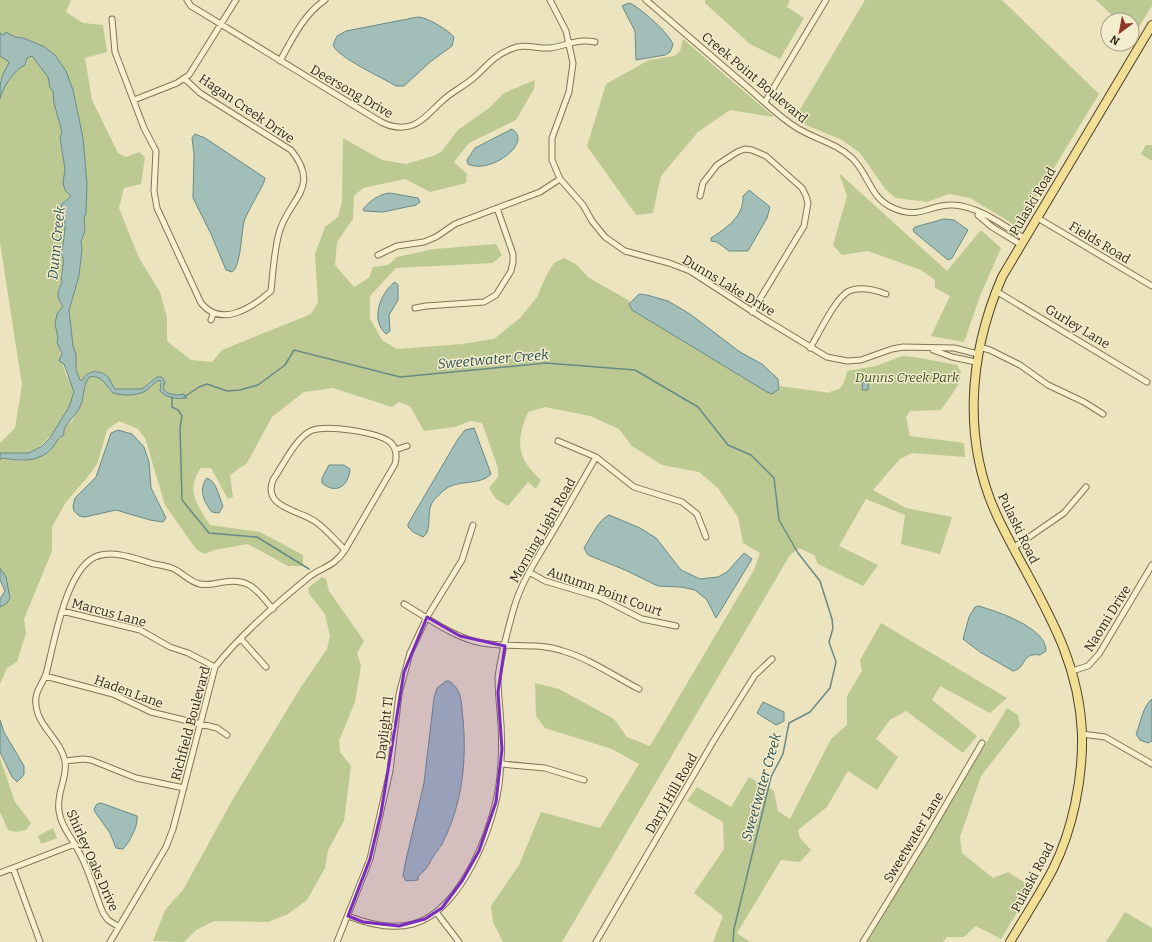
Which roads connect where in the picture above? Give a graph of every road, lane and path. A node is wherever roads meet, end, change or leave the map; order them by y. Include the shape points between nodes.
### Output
1 (187, 0) edge
2 (236, 0) edge
3 (325, 0) edge
4 (550, 0) edge
5 (826, 0) edge
6 (650, 1) edge
7 (112, 19) dead end
8 (221, 25) junction
9 (1152, 25) edge
10 (595, 42) dead end
11 (569, 43) junction
12 (280, 61) junction
13 (185, 78) junction
14 (134, 100) junction
15 (765, 102) junction
16 (560, 179) junction
17 (700, 196) dead end
18 (497, 208) junction
19 (1036, 217) junction
20 (1022, 241) junction
21 (378, 255) dead end
22 (1152, 286) edge
23 (996, 291) junction
24 (886, 294) dead end
25 (415, 308) dead end
26 (752, 312) junction
27 (213, 314) junction
28 (210, 320) dead end
29 (810, 348) junction
30 (930, 349) junction
31 (978, 354) junction
32 (1148, 382) dead end
33 (1103, 414) dead end
34 (558, 441) dead end
35 (407, 446) dead end
36 (395, 450) junction
37 (596, 457) junction
38 (1086, 486) dead end
39 (473, 525) dead end
40 (706, 537) dead end
41 (1013, 548) junction
42 (345, 550) junction
43 (1152, 564) edge
44 (529, 572) junction
45 (404, 604) dead end
46 (273, 609) junction
47 (62, 611) junction
48 (427, 617) junction
49 (676, 626) dead end
50 (241, 639) junction
51 (505, 646) junction
52 (772, 659) dead end
53 (215, 667) junction
54 (266, 667) dead end
55 (1072, 671) junction
56 (45, 676) junction
57 (639, 689) dead end
58 (200, 722) junction
59 (1082, 734) junction
60 (227, 736) dead end
61 (982, 743) dead end
62 (65, 761) junction
63 (501, 764) junction
64 (1152, 764) edge
65 (584, 780) dead end
66 (184, 788) junction
67 (75, 844) junction
68 (13, 868) junction
69 (0, 873) edge
70 (436, 912) junction
71 (348, 916) junction
72 (119, 927) junction
73 (40, 942) edge
74 (110, 942) edge
75 (337, 942) edge
76 (459, 942) edge
77 (596, 942) edge
78 (862, 942) edge
79 (1010, 942) edge

1 - 8 street, Deersong Drive via 191,6
2 - 8 street
3 - 12 street via 312,10
4 - 11 street, Dunns Lake Drive via 562,22
5 - 15 street
6 - 15 street, Creek Point Boulevard
7 - 14 street via 115,52
8 - 12 street, Deersong Drive
8 - 13 street
9 - 19 main road, Pulaski Road
10 - 11 street, Deersong Drive via 584,40
11 - 12 street, Deersong Drive via 550,48 522,46 496,56 471,80 454,90 423,120 405,127 388,126
11 - 16 street, Dunns Lake Drive via 573,63 572,76 551,149 552,160
13 - 14 street
13 - 27 street, Hagan Creek Drive via 200,93 291,150 298,158 302,169 302,190 279,231 271,291 256,303 231,315
14 - 27 street via 156,151 154,191 157,208 201,303
15 - 20 street, Creek Point Boulevard via 794,126 837,146 853,159 864,173 871,190 889,206 910,213 921,213 953,205 973,210 996,220
16 - 18 street via 540,192
16 - 26 street, Dunns Lake Drive via 583,205 597,229 614,245 637,256 679,266
17 - 26 street via 702,183 717,165 745,149 766,156 802,188 806,196 808,203 804,226
18 - 21 street via 455,224 430,239 397,246
18 - 25 street via 513,254 513,262 511,271 496,295 484,302
19 - 20 main road, Pulaski Road
19 - 22 street, Fields Road
20 - 23 main road, Pulaski Road
23 - 31 main road, Pulaski Road via 985,321
23 - 32 street, Gurley Lane
24 - 29 street via 874,289 849,291 837,303
26 - 29 street, Dunns Lake Drive
27 - 28 street
29 - 30 street, Dunns Lake Drive via 828,357 846,361 861,360 904,347
30 - 31 street via 954,348
30 - 31 street via 952,357
31 - 33 street via 990,350
31 - 41 main road, Pulaski Road via 973,403 978,453 994,509
34 - 37 street
35 - 36 street
36 - 42 street, Richfield Boulevard via 396,464
36 - 42 street via 391,443 384,439 344,429 313,430 301,438 270,486 271,495 276,502 316,522
37 - 40 street via 634,487 691,507 701,522
37 - 44 street, Morning Light Road
38 - 41 street via 1064,513
39 - 48 street, Daylight Tl via 462,560
41 - 55 main road, Pulaski Road via 1056,626
42 - 46 street, Richfield Boulevard via 335,563 310,576
43 - 55 street, Naomi Drive via 1099,654 1088,666
44 - 49 street, Autumn Point Court via 545,581 599,597 642,619
44 - 51 street, Morning Light Road via 518,593
45 - 48 street
46 - 47 street via 253,586 245,582 235,580 200,584 192,582 172,568 115,554 95,557 86,563
46 - 50 street, Richfield Boulevard
47 - 53 street, Marcus Lane via 140,630
47 - 56 street
48 - 51 street via 460,636 480,643
48 - 71 street, Daylight Tl via 404,672 390,771 381,812 370,859
50 - 53 street, Richfield Boulevard
50 - 54 street
51 - 57 street via 524,644 562,650
51 - 63 street, Morning Light Road via 498,692
52 - 77 street, Daryl Hill Road via 756,675 714,740
53 - 58 street, Richfield Boulevard
55 - 59 main road, Pulaski Road
56 - 58 street, Haden Lane via 113,694 151,712
56 - 62 street via 37,692 37,715
58 - 60 street, Haden Lane via 217,728
58 - 66 street, Richfield Boulevard
59 - 64 street via 1105,737
59 - 79 main road, Pulaski Road via 1075,800 1064,841 1054,867
61 - 78 street, Sweetwater Lane
62 - 66 street via 83,758 136,778
62 - 67 street, Shirley Oaks Drive via 58,802 61,822
63 - 65 street via 545,768
63 - 70 street, Morning Light Road via 496,802 479,851 462,881 442,908
66 - 72 street, Richfield Boulevard via 166,847
67 - 68 street
67 - 72 street, Shirley Oaks Drive via 103,913
68 - 69 street
68 - 73 street
70 - 71 street, Morning Light Road via 413,924 399,926 380,926
70 - 76 street
71 - 75 street, Daylight Tl
72 - 74 street, Richfield Boulevard

